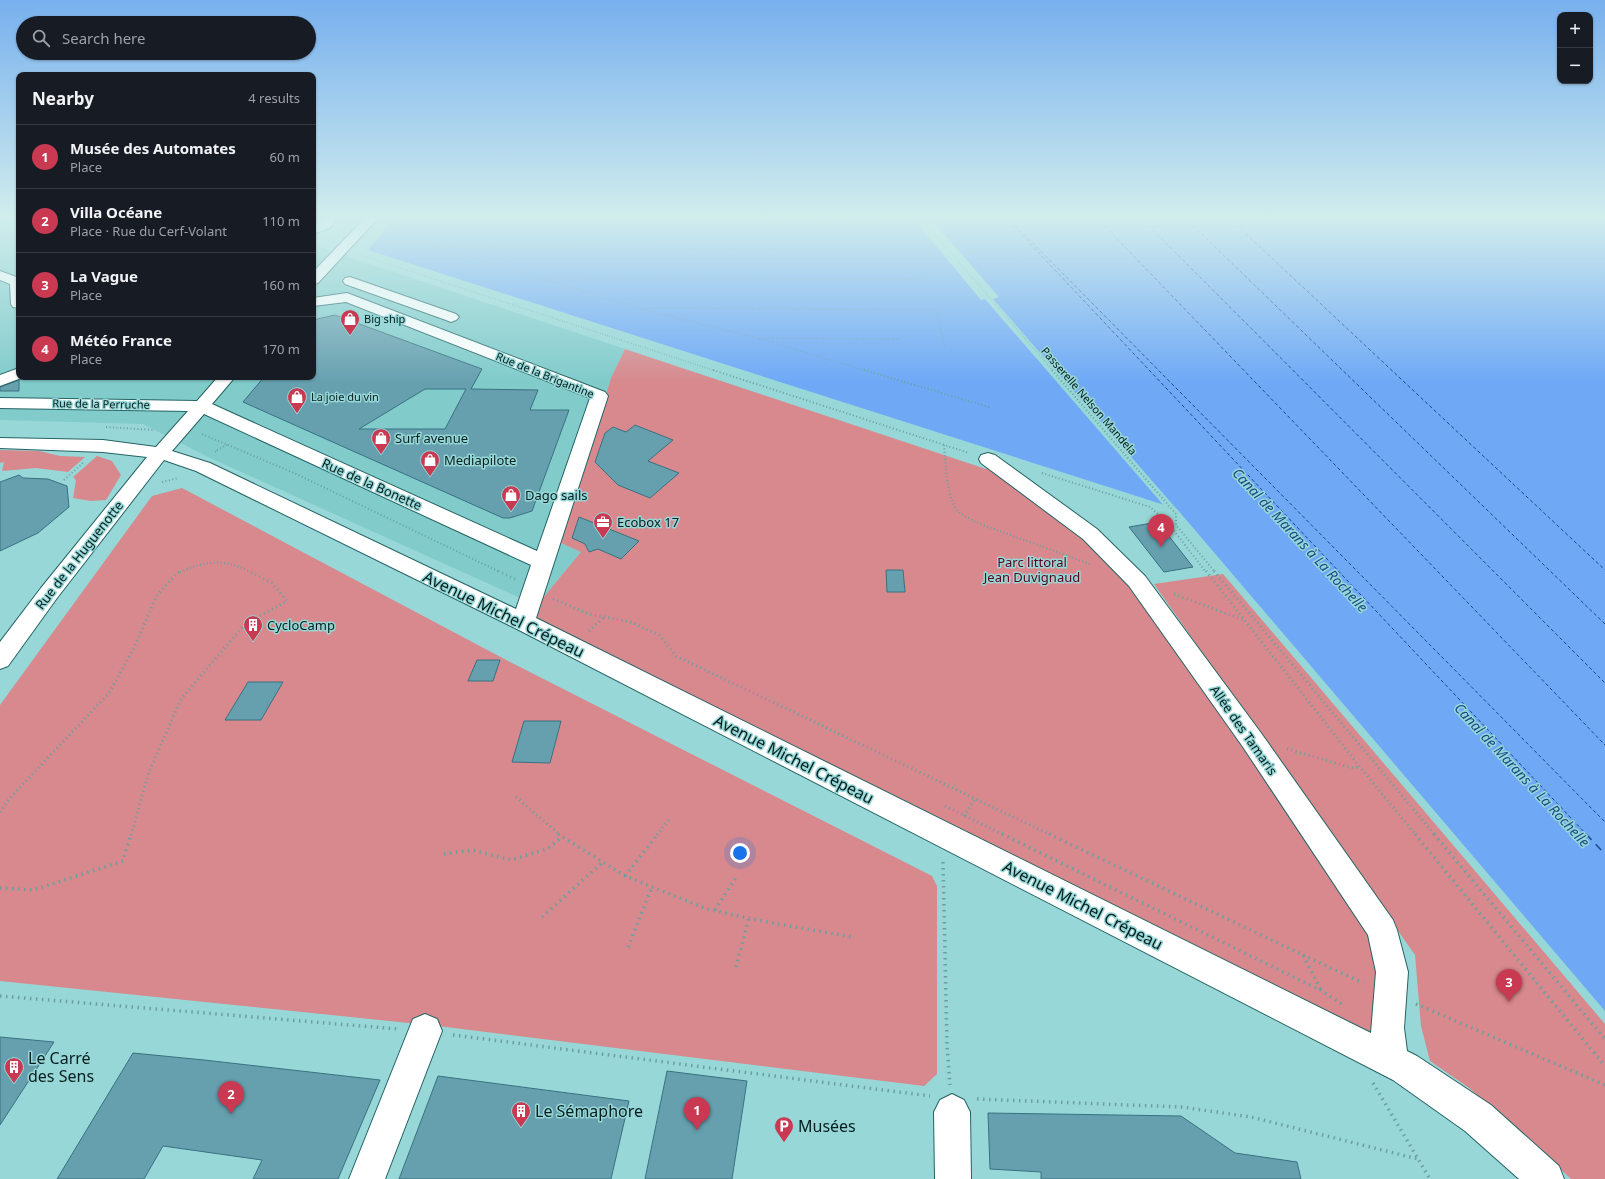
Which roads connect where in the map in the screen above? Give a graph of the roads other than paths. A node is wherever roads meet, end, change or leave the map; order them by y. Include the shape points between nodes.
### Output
1 (349, 272) edge
2 (0, 275) edge
3 (350, 281) junction
4 (16, 282) edge
5 (16, 289) edge
6 (321, 300) edge
7 (14, 304) edge
8 (451, 317) dead end
9 (16, 374) edge
10 (224, 380) edge
11 (0, 381) edge
12 (0, 403) edge
13 (202, 406) junction
14 (0, 443) edge
15 (160, 453) junction
16 (988, 459) road end
17 (543, 562) junction
18 (523, 622) junction
19 (7, 639) edge
20 (0, 660) edge
21 (425, 1031) road end
22 (1381, 1070) junction
23 (952, 1105) road end
24 (367, 1179) edge
25 (954, 1179) edge
26 (1546, 1179) edge

1 - 3 street via 354,275
2 - 4 street
3 - 6 street
3 - 8 street
5 - 7 street
6 - 17 street, Rue de la Brigantine via 347,298 599,396
9 - 11 street
10 - 13 street, Rue de la Huguenotte
12 - 13 street, Rue de la Perruche
13 - 15 street, Rue de la Huguenotte
13 - 17 street, Rue de la Bonette
14 - 15 street, Avenue Michel Crépeau via 103,446
15 - 18 street, Avenue Michel Crépeau via 203,467
15 - 19 street, Rue de la Huguenotte via 49,592
16 - 22 street, Allée des Tamaris via 1090,534 1137,581 1256,746 1382,930 1392,972
17 - 18 street, Rue de la Brigantine
18 - 22 street, Avenue Michel Crépeau via 952,839
19 - 20 street, Rue de la Huguenotte
21 - 24 street
22 - 26 street, Avenue Michel Crépeau via 1405,1068 1478,1118
23 - 25 street

